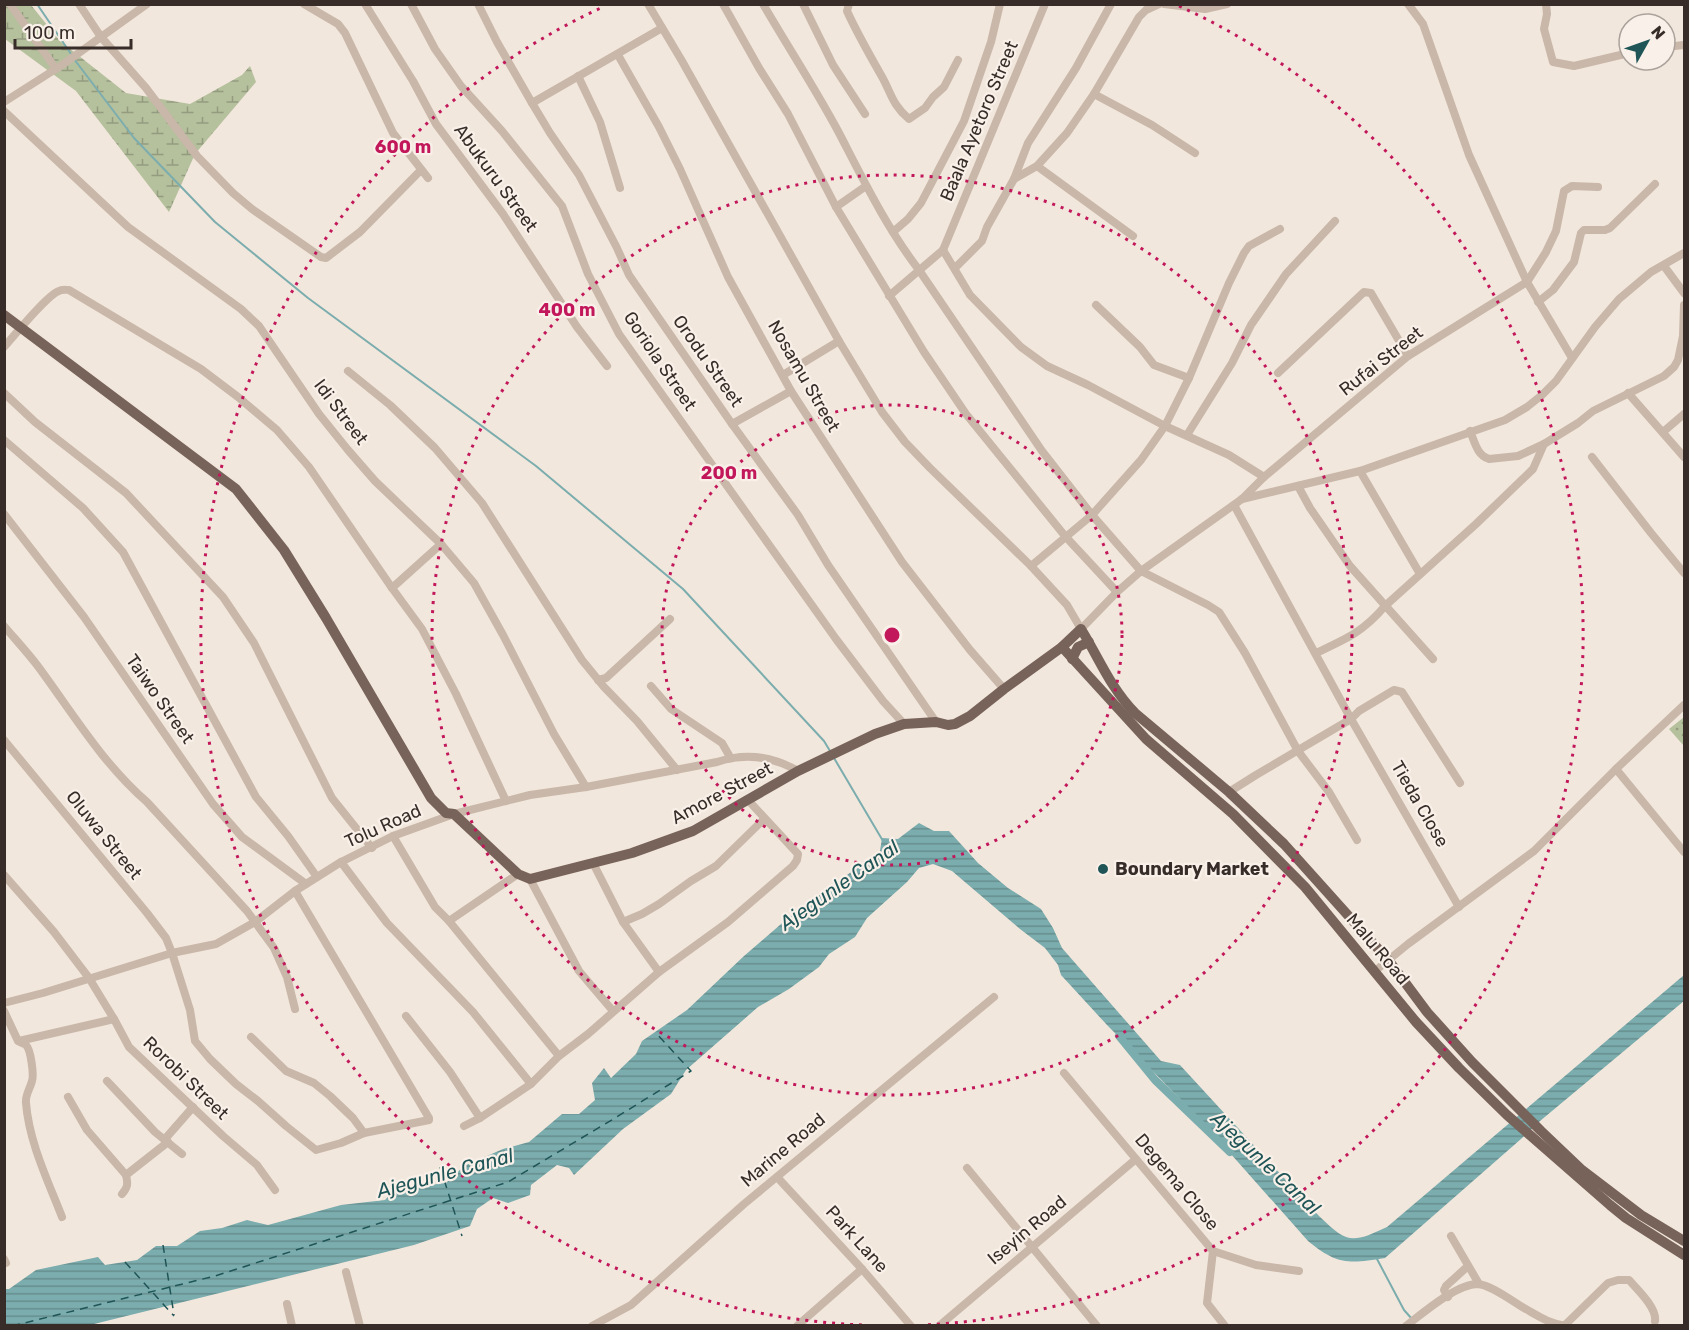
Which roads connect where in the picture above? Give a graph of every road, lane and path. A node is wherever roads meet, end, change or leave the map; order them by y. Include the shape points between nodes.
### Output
1 (10, 4) edge
2 (79, 4) edge
3 (147, 4) edge
4 (304, 4) edge
5 (365, 4) edge
6 (411, 4) edge
7 (478, 4) edge
8 (648, 4) edge
9 (723, 4) edge
10 (763, 4) edge
11 (803, 4) edge
12 (849, 4) edge
13 (1000, 4) edge
14 (1045, 4) edge
15 (1111, 4) edge
16 (1159, 4) edge
17 (1164, 4) edge
18 (1227, 4) edge
19 (1408, 4) edge
20 (1546, 4) edge
21 (662, 28) junction
22 (97, 40) junction
23 (618, 55) junction
24 (1617, 56) edge
25 (958, 60) dead end
26 (59, 67) junction
27 (578, 76) junction
28 (1094, 94) junction
29 (4, 102) edge
30 (532, 103) junction
31 (4, 111) edge
32 (865, 114) dead end
33 (1195, 153) dead end
34 (1037, 166) junction
35 (421, 170) junction
36 (428, 178) dead end
37 (1014, 179) junction
38 (1655, 184) dead end
39 (866, 186) junction
40 (1598, 187) dead end
41 (620, 188) dead end
42 (836, 207) junction
43 (1335, 221) dead end
44 (1280, 229) dead end
45 (893, 232) junction
46 (1133, 236) dead end
47 (943, 250) junction
48 (1684, 253) edge
49 (1664, 266) junction
50 (955, 268) junction
51 (919, 270) junction
52 (1527, 282) junction
53 (1684, 293) edge
54 (889, 296) junction
55 (1538, 302) junction
56 (1096, 305) dead end
57 (1684, 306) edge
58 (4, 315) edge
59 (21, 327) junction
60 (1684, 327) edge
61 (840, 340) junction
62 (4, 348) edge
63 (1408, 356) junction
64 (1572, 358) junction
65 (607, 366) dead end
66 (348, 371) dead end
67 (1278, 373) dead end
68 (783, 375) junction
69 (1189, 378) junction
70 (791, 391) junction
71 (4, 393) edge
72 (1628, 393) junction
73 (1684, 414) edge
74 (732, 424) junction
75 (1165, 426) junction
76 (1470, 431) junction
77 (1662, 432) junction
78 (1187, 435) junction
79 (4, 440) edge
80 (1544, 444) junction
81 (1592, 457) dead end
82 (1684, 457) edge
83 (1360, 471) junction
84 (1264, 477) junction
85 (1298, 486) junction
86 (1242, 499) junction
87 (1234, 505) junction
88 (4, 514) edge
89 (1092, 515) junction
90 (1065, 536) junction
91 (441, 544) junction
92 (1031, 566) junction
93 (1141, 571) junction
94 (1684, 573) edge
95 (1420, 574) junction
96 (392, 588) junction
97 (1117, 592) junction
98 (1385, 606) junction
99 (670, 619) dead end
100 (4, 626) edge
101 (1080, 626) junction
102 (1089, 642) junction
103 (1062, 647) junction
104 (1316, 653) junction
105 (1072, 659) junction
106 (1433, 659) dead end
107 (598, 680) junction
108 (651, 686) dead end
109 (1004, 688) junction
110 (1684, 705) edge
111 (1352, 719) junction
112 (936, 722) junction
113 (904, 724) junction
114 (4, 740) edge
115 (1298, 751) junction
116 (730, 757) junction
117 (1617, 769) junction
118 (677, 770) junction
119 (798, 771) junction
120 (1460, 783) dead end
121 (586, 787) junction
122 (1229, 792) junction
123 (748, 800) junction
124 (506, 801) junction
125 (1244, 805) junction
126 (454, 814) junction
127 (1233, 814) junction
128 (764, 819) junction
129 (393, 836) junction
130 (1357, 840) dead end
131 (372, 848) junction
132 (1684, 852) edge
133 (340, 862) junction
134 (593, 863) junction
135 (518, 874) junction
136 (4, 875) edge
137 (317, 877) junction
138 (530, 879) junction
139 (306, 884) junction
140 (295, 891) junction
141 (1459, 907) junction
142 (449, 921) junction
143 (623, 921) junction
144 (255, 922) junction
145 (172, 953) junction
146 (1389, 961) junction
147 (1375, 971) junction
148 (659, 972) junction
149 (89, 978) junction
150 (994, 997) dead end
151 (4, 1002) edge
152 (295, 1009) dead end
153 (4, 1011) edge
154 (613, 1011) junction
155 (406, 1016) dead end
156 (114, 1019) junction
157 (251, 1037) dead end
158 (18, 1041) junction
159 (559, 1056) junction
160 (1064, 1073) dead end
161 (107, 1081) dead end
162 (531, 1084) junction
163 (68, 1097) dead end
164 (193, 1107) junction
165 (480, 1118) junction
166 (464, 1126) dead end
167 (364, 1133) junction
168 (1538, 1135) junction
169 (166, 1141) junction
170 (182, 1154) dead end
171 (1136, 1159) junction
172 (967, 1168) dead end
173 (126, 1175) junction
174 (777, 1177) junction
175 (275, 1190) dead end
176 (122, 1194) dead end
177 (62, 1217) dead end
178 (1451, 1236) dead end
179 (1684, 1241) edge
180 (1032, 1246) junction
181 (1213, 1251) junction
182 (1684, 1255) edge
183 (1468, 1266) junction
184 (862, 1269) junction
185 (1299, 1271) dead end
186 (346, 1272) dead end
187 (1479, 1284) junction
188 (1448, 1297) junction
189 (287, 1304) dead end
190 (1654, 1324) edge
191 (1565, 1325) edge
192 (292, 1326) edge
193 (360, 1326) edge
194 (592, 1326) edge
195 (797, 1326) edge
196 (911, 1326) edge
197 (939, 1326) edge
198 (1097, 1326) edge
199 (1225, 1326) edge
200 (1406, 1326) edge

1 - 26 street
2 - 22 street
3 - 22 street
4 - 35 street via 338,24 345,33 393,134
5 - 65 street, Abukuru Street via 436,124
6 - 113 street, Goriola Street via 461,86 562,206 588,274 618,334 836,639
7 - 30 street, Orodu Street
8 - 21 street
9 - 42 street via 788,114
10 - 39 street
11 - 32 street via 833,65
12 - 25 street via 847,11 863,44 897,108 909,119 944,87
13 - 45 street via 992,42 964,122 921,203
14 - 47 street, Baala Ayetoro Street
15 - 37 street via 1028,143
16 - 28 street via 1139,18
17 - 18 street via 1205,9
19 - 52 street via 1423,24 1469,155
20 - 24 street via 1544,29 1553,62 1574,66
21 - 23 street
21 - 61 street
22 - 26 street
22 - 35 street via 146,88 197,156 233,193 321,257 326,258 360,232
23 - 27 street
23 - 68 street, Nosamu Street via 680,169 728,277
26 - 29 street
27 - 30 street
27 - 41 street via 600,122
28 - 33 street
28 - 34 street via 1067,133
30 - 74 street, Orodu Street via 579,175 629,275
31 - 91 street, Idi Street via 128,227 259,326 348,450
34 - 37 street
34 - 46 street
35 - 36 street
37 - 50 street via 982,241
38 - 55 street via 1610,228 1581,233 1574,262 1554,290
39 - 42 street
39 - 45 street
40 - 52 street via 1572,186 1564,191 1556,231
42 - 54 street
43 - 78 street via 1274,291
44 - 69 street via 1258,240 1244,253
45 - 51 street
47 - 50 street
47 - 51 street
48 - 49 street
49 - 53 street
49 - 64 street via 1619,299
50 - 75 street via 970,295 1021,347 1047,366
51 - 54 street
51 - 89 street via 1042,451
52 - 55 street
52 - 63 street, Rufai Street
54 - 90 street via 966,414
55 - 64 street
56 - 69 street via 1154,365
57 - 60 street
58 - 59 main road
59 - 62 street
59 - 96 street via 50,297 69,290 201,369 277,430 309,468
59 - 126 main road via 236,489 284,550 431,798 446,813
60 - 72 street via 1674,367
61 - 68 street
61 - 92 street via 882,412 905,441
63 - 67 street via 1371,293 1364,292
63 - 84 street, Rufai Street
64 - 76 street via 1556,381 1527,407 1505,420
66 - 107 street via 427,441 482,503
68 - 70 street, Nosamu Street
69 - 75 street
70 - 74 street
70 - 109 street, Nosamu Street via 902,562
71 - 131 street via 126,493 223,597 254,643 332,798
72 - 77 street
72 - 80 street
73 - 77 street
74 - 112 street, Orodu Street via 798,515
75 - 78 street
75 - 89 street via 1142,460
76 - 80 street via 1481,455 1489,459 1518,456
76 - 83 street
77 - 82 street
78 - 84 street
79 - 137 street via 83,508 123,552 256,797
80 - 95 street via 1533,469
81 - 94 street
83 - 85 street
83 - 95 street
84 - 86 street, Rufai Street
85 - 86 street
85 - 98 street via 1350,566
86 - 87 street, Rufai Street
87 - 93 street, Rufai Street
87 - 104 street, Tieda Close
88 - 139 street, Taiwo Street via 84,617 213,804 242,837
89 - 90 street
89 - 93 street
90 - 92 street
90 - 97 street
91 - 96 street
91 - 121 street, Idi Street via 474,583
92 - 101 street via 1068,605
93 - 97 street, Rufai Street
93 - 115 street via 1219,612
95 - 98 street
96 - 124 street via 422,629
97 - 101 street, Rufai Street
98 - 104 street via 1361,630
98 - 106 street
99 - 107 street via 606,678
100 - 144 street via 96,747
101 - 102 main road, Malu Road
101 - 103 main road, Amore Street
102 - 105 main road via 1078,647
102 - 122 main road, Malu Road via 1120,698
103 - 105 main road, Malu Road
103 - 109 main road, Amore Street
104 - 111 street, Tieda Close
105 - 127 main road, Malu Road via 1146,739
107 - 118 street
108 - 116 street via 671,709 722,743
109 - 112 main road, Amore Street via 955,724
110 - 117 street
111 - 115 street
111 - 120 street via 1388,693 1402,692
111 - 141 street, Tieda Close
112 - 113 main road, Amore Street
113 - 119 main road, Amore Street
114 - 145 street, Oluwa Street via 147,913
115 - 122 street
115 - 130 street via 1329,792
116 - 118 street, Tolu Road
116 - 119 street, Tolu Road via 757,756 783,762
117 - 132 street
117 - 141 street via 1534,851
118 - 121 street, Tolu Road
119 - 123 main road, Amore Street
121 - 124 street, Tolu Road
122 - 125 main road, Malu Road
123 - 128 street
123 - 134 main road, Amore Street via 693,831
124 - 126 street, Tolu Road
125 - 127 main road
125 - 146 main road, Malu Road via 1308,869
126 - 129 street, Tolu Road
126 - 135 main road
127 - 147 main road, Malu Road via 1305,887
128 - 143 street via 716,866 659,904
128 - 148 street via 798,854 793,866 728,922
129 - 131 street, Tolu Road
129 - 142 street via 435,907
131 - 133 street, Tolu Road
133 - 137 street, Tolu Road
133 - 162 street via 387,923 472,1012
134 - 138 main road, Amore Street
134 - 143 street
135 - 138 main road
135 - 142 street
136 - 149 street, Rorobi Street
137 - 139 street, Tolu Road
138 - 154 street via 579,971
139 - 140 street, Tolu Road
140 - 144 street, Tolu Road
140 - 167 street via 429,1118
141 - 146 street
142 - 159 street
143 - 148 street
144 - 145 street, Tolu Road via 216,944
144 - 152 street via 283,967
145 - 149 street, Tolu Road
145 - 167 street, Oluwa Street via 190,1010 195,1041 224,1074 313,1149
146 - 147 street
146 - 168 main road, Malu Road via 1427,1012 1516,1106
147 - 168 main road, Malu Road via 1459,1068 1507,1115
148 - 154 street
149 - 151 street, Tolu Road
149 - 156 street, Rorobi Street
150 - 174 street, Marine Road
153 - 158 street
154 - 159 street
155 - 165 street
156 - 158 street
156 - 164 street, Rorobi Street via 129,1047
157 - 167 street via 286,1071 314,1083 330,1096
158 - 177 street via 29,1050 33,1072 25,1100 34,1142
159 - 162 street
160 - 171 street, Degema Close
161 - 169 street
162 - 165 street
163 - 173 street via 87,1130
164 - 169 street
164 - 175 street, Rorobi Street via 257,1165
165 - 166 street
168 - 179 main road, Malu Road via 1633,1210
168 - 182 main road, Malu Road via 1626,1218
169 - 170 street
169 - 173 street
171 - 180 street, Iseyin Road
171 - 181 street, Degema Close
172 - 180 street
173 - 176 street via 128,1184
174 - 184 street, Park Lane
174 - 194 street, Marine Road via 631,1305
178 - 183 street
180 - 197 street, Iseyin Road
180 - 198 street
181 - 185 street via 1256,1265
181 - 199 street, Degema Close via 1207,1303
183 - 187 street
183 - 188 street via 1446,1286 1444,1292
184 - 195 street
184 - 196 street, Park Lane
186 - 193 street
187 - 188 street via 1461,1288
187 - 191 street via 1545,1321
188 - 200 street
189 - 192 street
190 - 191 street via 1655,1312 1637,1289 1629,1280 1618,1280 1608,1283

